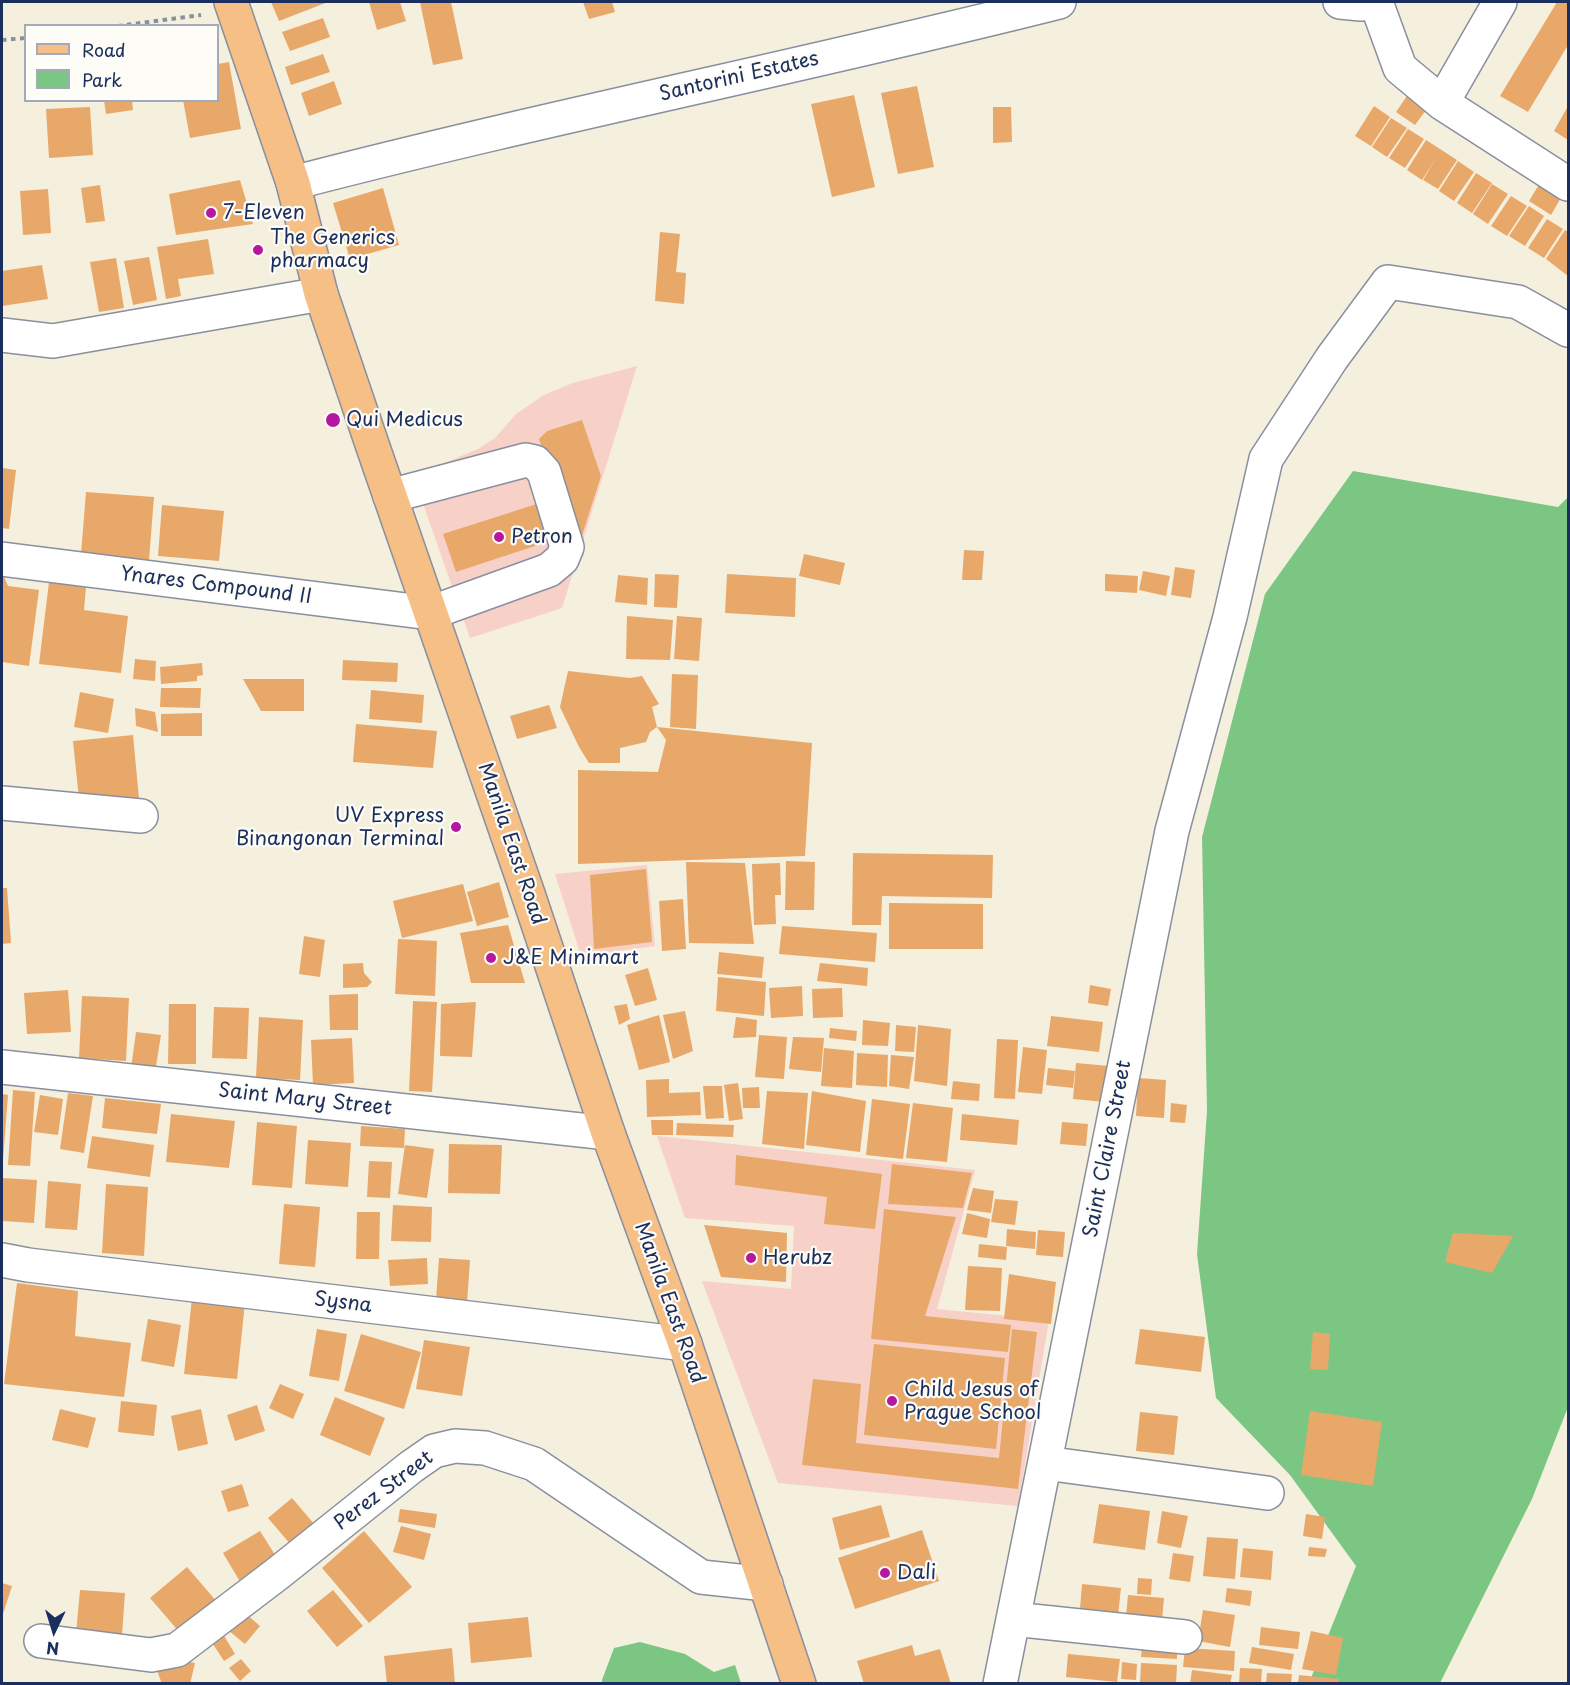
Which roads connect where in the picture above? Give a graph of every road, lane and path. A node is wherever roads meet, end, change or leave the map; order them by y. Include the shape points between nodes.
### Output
1 (1059, 2) edge
2 (1340, 2) edge
3 (1374, 2) edge
4 (1500, 2) edge
5 (233, 6) edge
6 (130, 24) edge
7 (24, 38) edge
8 (2, 40) edge
9 (1442, 103) junction
10 (292, 183) junction
11 (1569, 183) edge
12 (321, 294) junction
13 (1569, 330) edge
14 (2, 335) edge
15 (390, 496) junction
16 (2, 559) edge
17 (430, 613) junction
18 (2, 803) edge
19 (141, 816) dead end
20 (2, 1067) edge
21 (608, 1133) junction
22 (2, 1260) edge
23 (685, 1344) junction
24 (1045, 1463) junction
25 (1267, 1493) dead end
26 (766, 1584) junction
27 (1013, 1619) junction
28 (1185, 1637) dead end
29 (41, 1641) dead end
30 (799, 1683) edge
31 (1000, 1683) edge

1 - 10 street, Santorini Estates
2 - 3 street
3 - 9 street via 1400,68
4 - 9 street
5 - 6 path
5 - 10 main road, Manila East Road
7 - 8 path
9 - 11 street
10 - 12 main road, Manila East Road
12 - 14 street via 53,341
12 - 15 main road, Manila East Road
13 - 24 street, Saint Claire Street via 1518,302 1388,282 1266,459 1230,617 1172,831
15 - 17 main road, Manila East Road
15 - 17 street via 526,460 535,462 544,472 567,547 562,559 549,570
16 - 17 street, Ynares Compound II
17 - 21 main road, Manila East Road
18 - 19 street
20 - 21 street, Saint Mary Street
21 - 23 main road, Manila East Road
22 - 23 street, Sysna
23 - 26 main road, Manila East Road
24 - 25 street
24 - 27 street, Saint Claire Street
26 - 29 street, Perez Street via 701,1577 534,1464 485,1448 455,1446 434,1451 411,1467 177,1650 151,1655
26 - 30 main road, Manila East Road
27 - 28 street
27 - 31 street, Saint Claire Street

